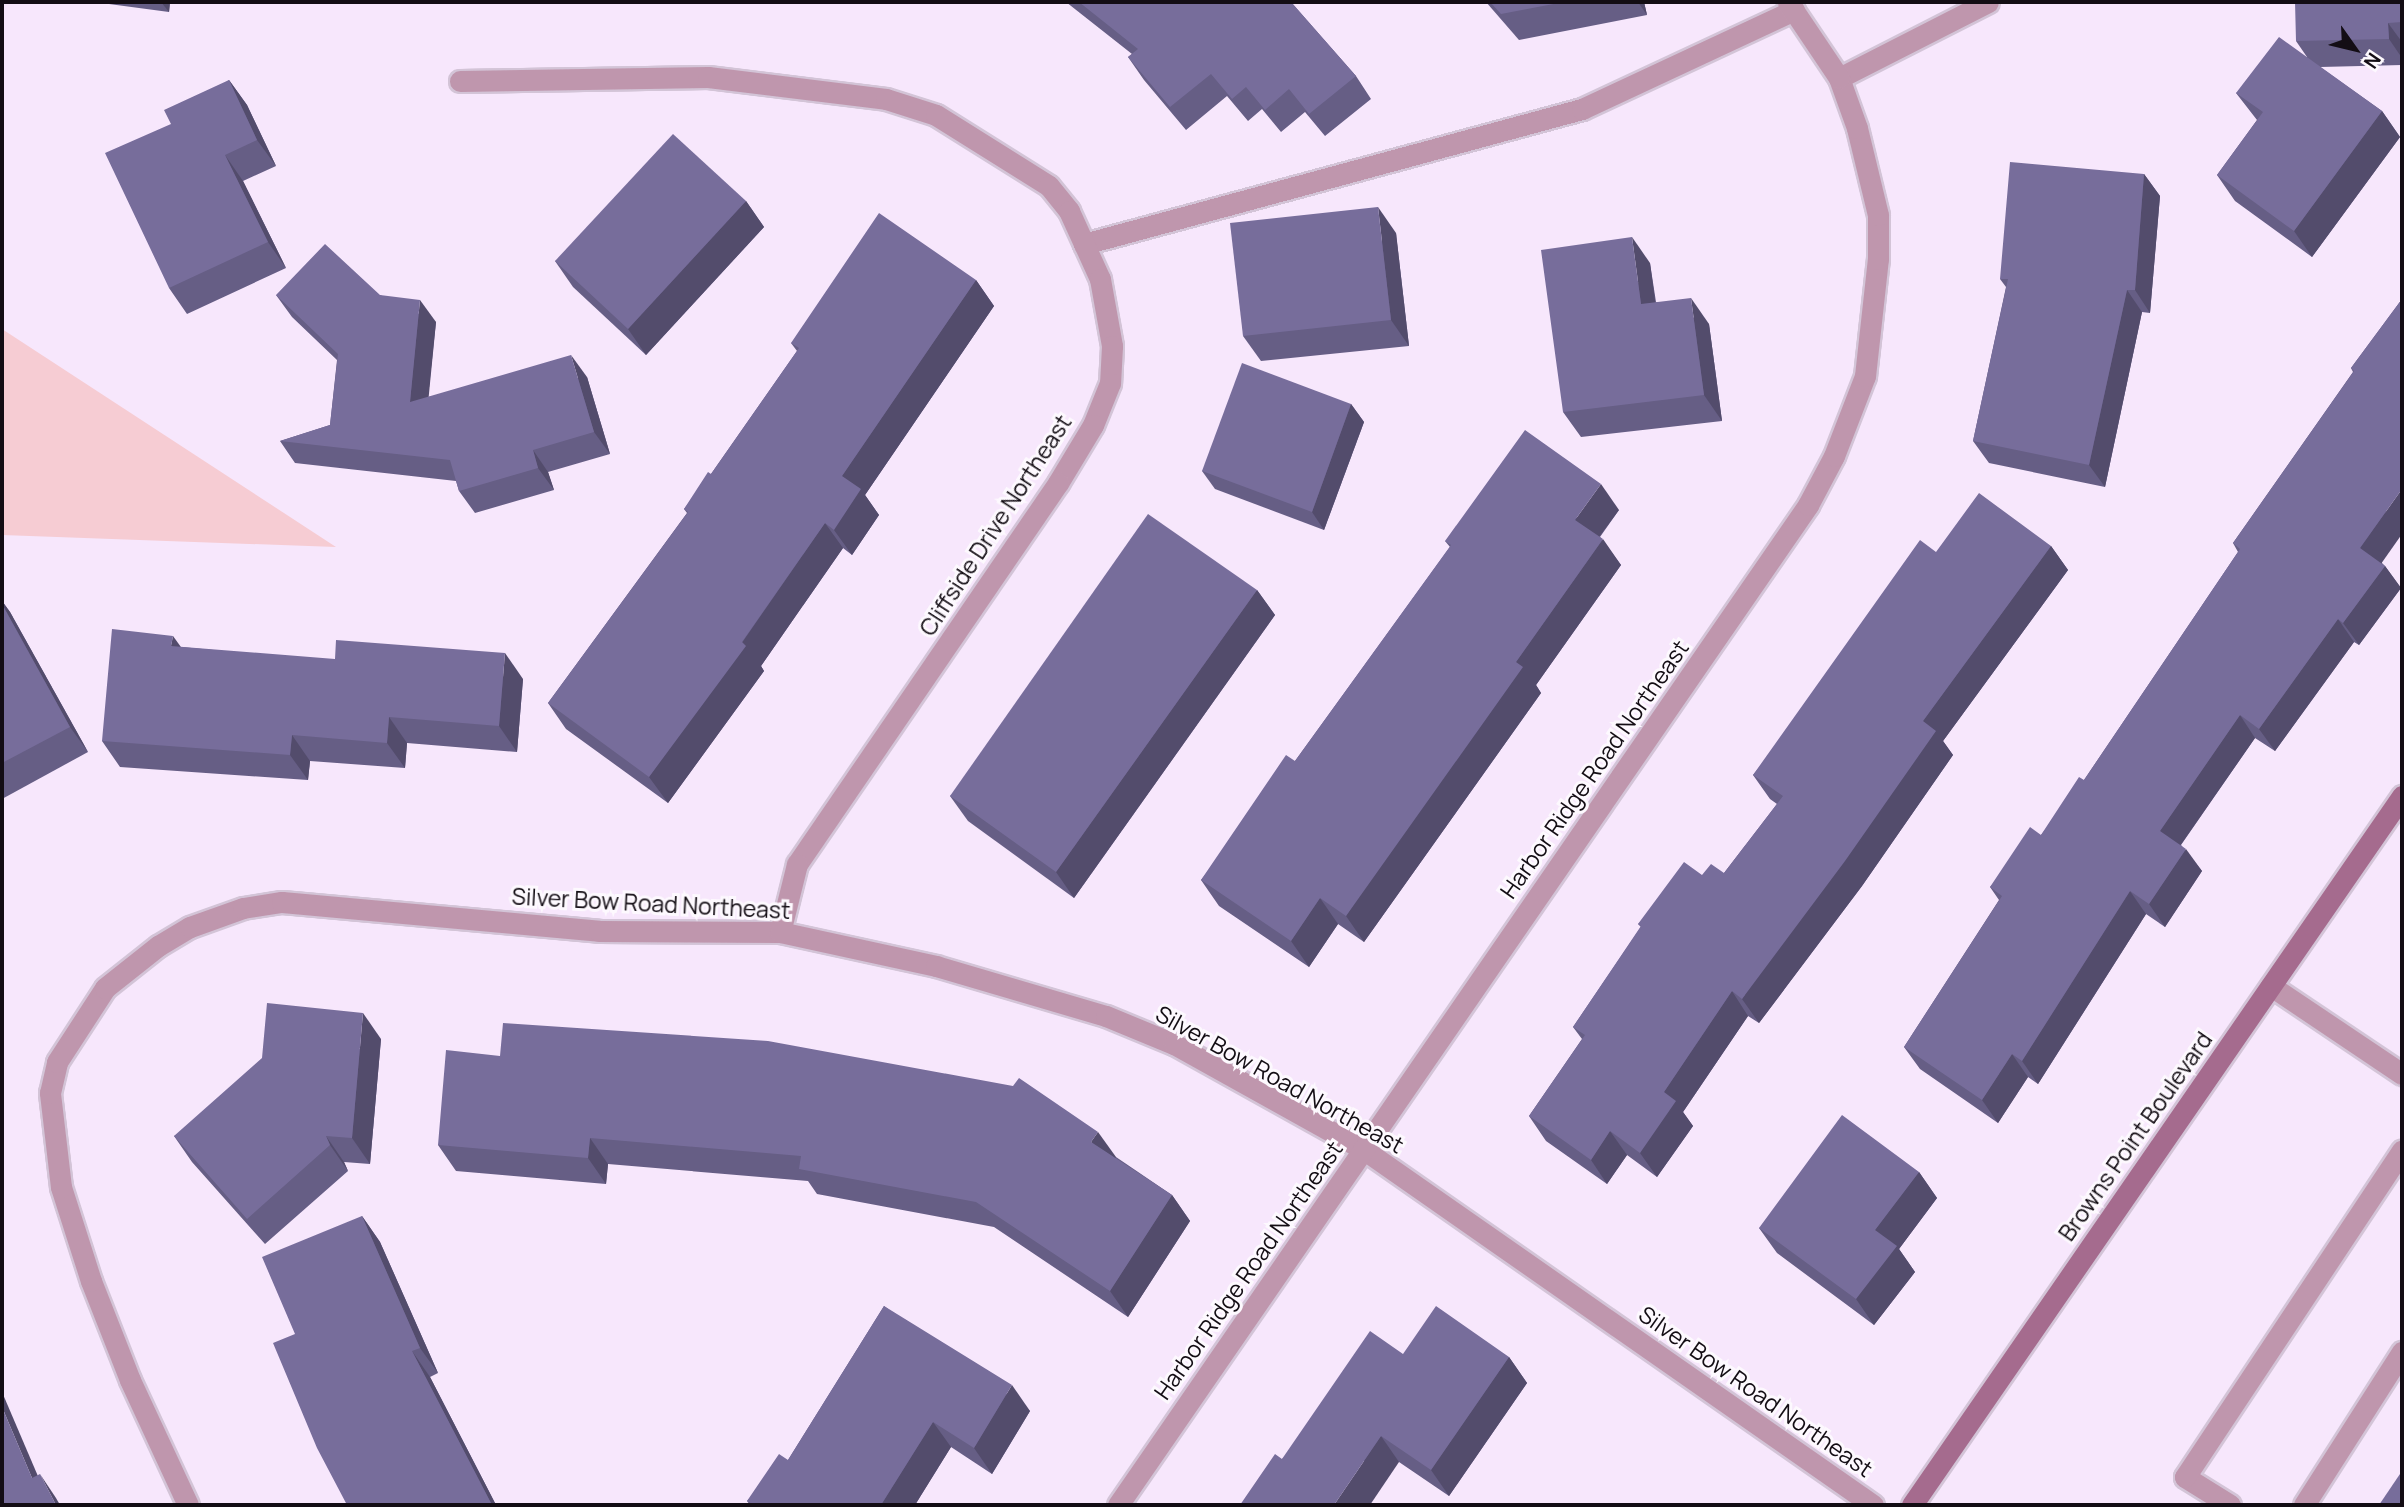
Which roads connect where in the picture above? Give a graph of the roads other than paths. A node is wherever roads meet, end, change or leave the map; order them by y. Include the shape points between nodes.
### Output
1 (1988, 2) edge
2 (1791, 6) edge
3 (1839, 78) junction
4 (460, 81) dead end
5 (1084, 244) junction
6 (2402, 796) edge
7 (780, 932) junction
8 (2271, 986) junction
9 (2402, 1074) edge
10 (1363, 1149) junction
11 (2402, 1150) edge
12 (2402, 1352) edge
13 (188, 1505) edge
14 (1118, 1505) edge
15 (1873, 1505) edge
16 (1912, 1505) edge
17 (2230, 1505) edge
18 (2304, 1505) edge

1 - 3 street
2 - 3 street, Harbor Ridge Road Northeast
2 - 5 street via 1582,109
3 - 10 street, Harbor Ridge Road Northeast via 1857,128 1878,215 1878,259 1865,376 1834,456 1808,505
4 - 5 street, Cliffside Drive Northeast via 708,77 886,99 936,116 1049,186 1069,211
5 - 7 street, Cliffside Drive Northeast via 1110,314 1112,346 1110,383 1093,425 797,864
6 - 8 street, Browns Point Boulevard
7 - 10 street, Silver Bow Road Northeast via 936,966 1106,1016 1174,1044
7 - 13 street, Silver Bow Road Northeast via 598,931 282,902 243,908 190,927 105,988 57,1062 50,1093 61,1187 130,1380
8 - 9 street
8 - 16 street, Browns Point Boulevard
10 - 14 street, Harbor Ridge Road Northeast
10 - 15 street, Silver Bow Road Northeast
11 - 17 street via 2185,1478
12 - 18 street

